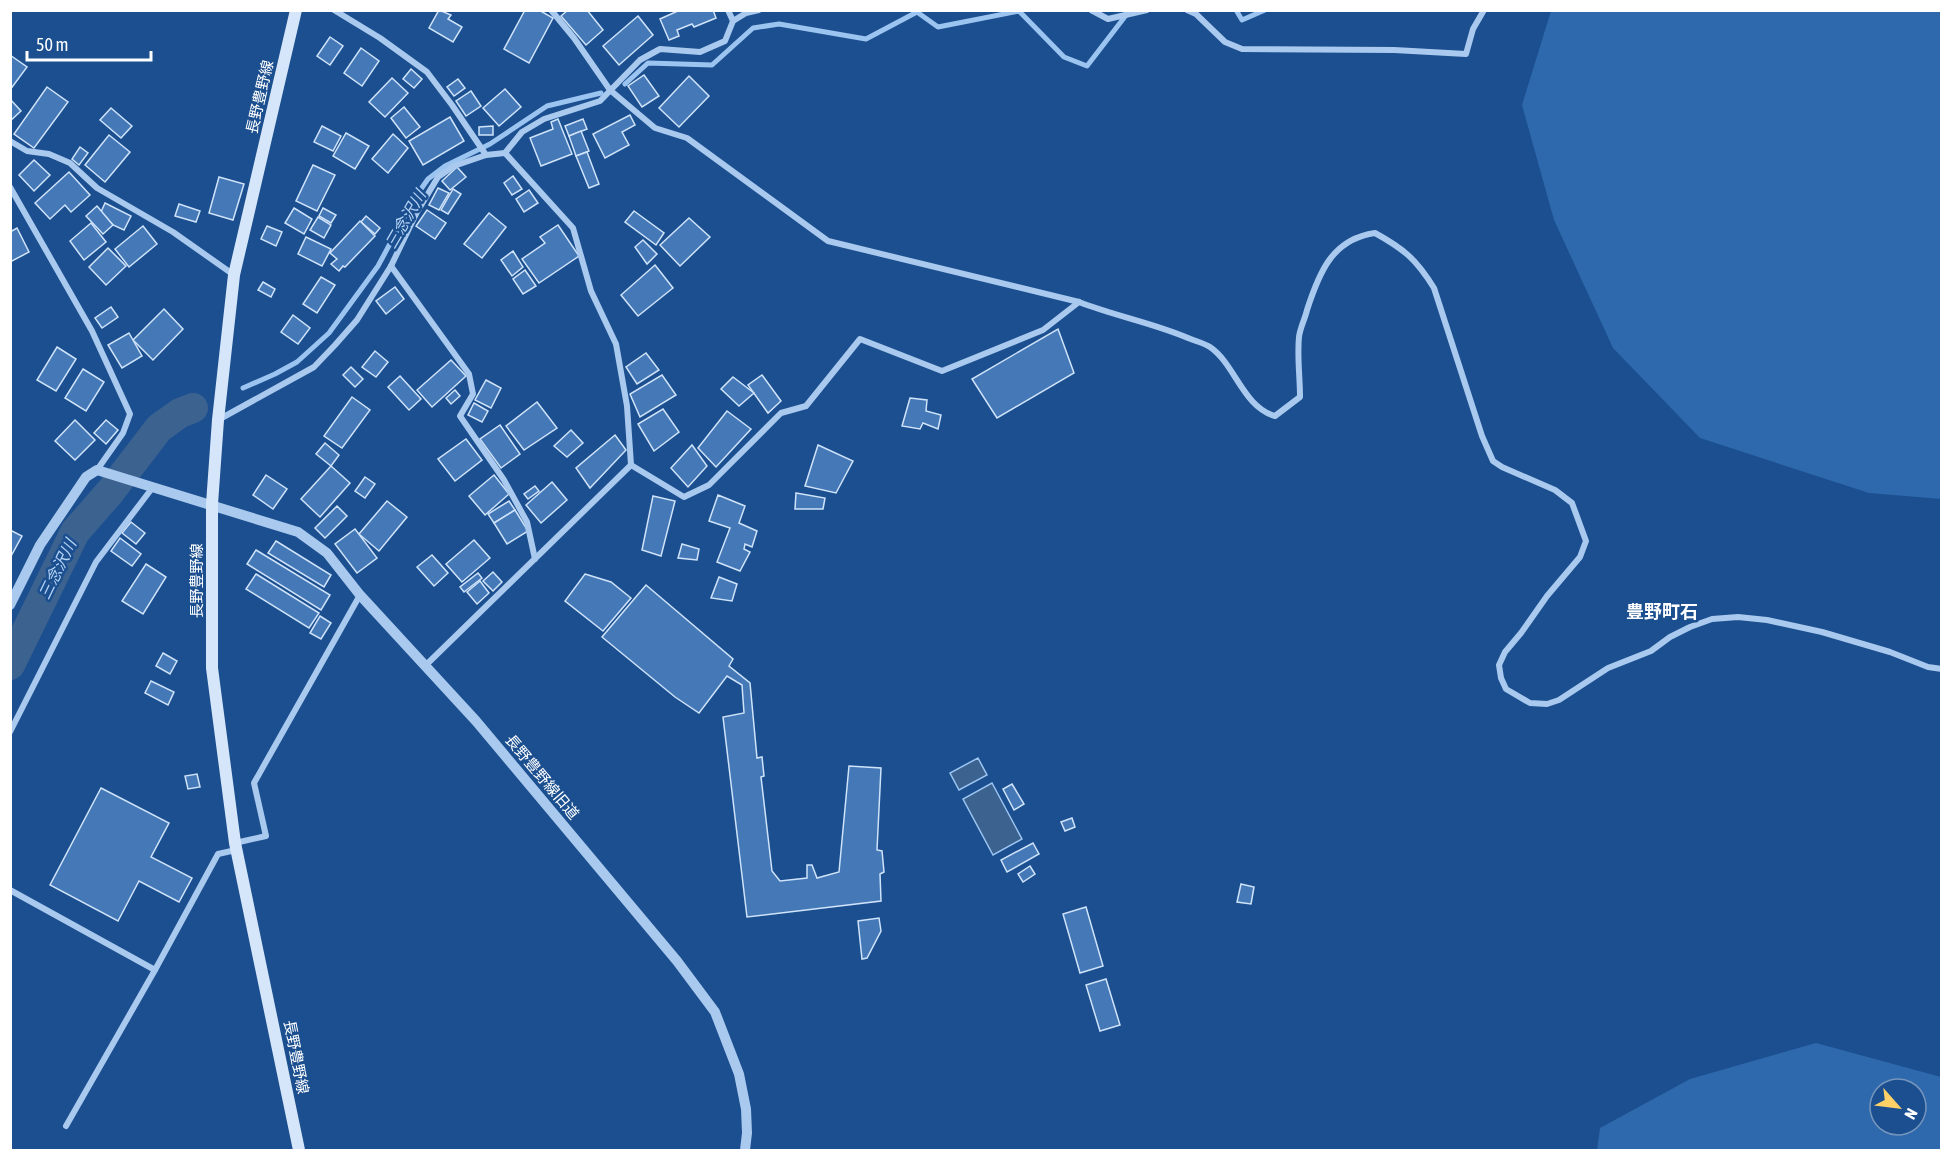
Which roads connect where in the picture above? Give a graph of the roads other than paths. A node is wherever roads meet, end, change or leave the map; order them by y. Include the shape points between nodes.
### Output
1 (296, 10) edge
2 (334, 10) edge
3 (551, 10) edge
4 (728, 10) edge
5 (759, 10) edge
6 (1091, 10) edge
7 (1147, 10) edge
8 (1187, 10) edge
9 (1484, 10) edge
10 (734, 21) junction
11 (610, 90) junction
12 (10, 141) edge
13 (485, 153) junction
14 (506, 153) junction
15 (10, 187) edge
16 (391, 266) junction
17 (234, 275) junction
18 (1080, 302) junction
19 (218, 420) junction
20 (631, 465) junction
21 (97, 470) junction
22 (153, 487) junction
23 (212, 504) junction
24 (535, 559) junction
25 (360, 595) junction
26 (10, 605) edge
27 (426, 665) junction
28 (1941, 669) edge
29 (10, 732) edge
30 (236, 847) junction
31 (10, 890) edge
32 (155, 970) junction
33 (66, 1126) dead end
34 (300, 1150) edge
35 (745, 1150) edge

1 - 17 main road, 長野豊野線
2 - 13 street via 427,72
3 - 11 street
4 - 10 street
5 - 10 street
6 - 7 street via 1108,19
8 - 9 street via 1225,42 1242,49 1466,54
10 - 11 street via 725,41 700,52 660,49 640,60
11 - 14 street via 600,101 544,119 522,132
11 - 18 street via 655,128 687,138 828,241
12 - 17 street via 27,151 49,154 70,163 97,188 173,232
13 - 14 street
13 - 16 street via 438,177
14 - 20 street via 573,228 591,291 616,344 627,406
15 - 21 street via 92,331 130,414 123,433
16 - 19 street via 357,320 314,367
16 - 24 street via 469,374 473,394 460,416 527,522
17 - 19 main road, 長野豊野線
18 - 20 street via 1043,330 942,371 860,339 806,406 781,413 709,485 684,496
18 - 28 street via 1160,326 1210,347 1256,406 1275,416 1300,397 1299,336 1317,278 1332,257 1359,235 1375,233 1411,256 1434,288 1493,461 1556,490 1572,503 1586,541 1580,557 1504,652 1499,665 1506,689 1530,704 1559,700 1608,668 1712,619 1738,617 1800,627
19 - 23 main road, 長野豊野線
20 - 24 street
21 - 22 street, 長野豊野線旧道
21 - 26 street via 86,477 40,545
22 - 23 street, 長野豊野線旧道
22 - 29 street via 96,562
23 - 25 street, 長野豊野線旧道 via 298,532 327,553
23 - 30 main road, 長野豊野線 via 212,668
24 - 27 street
25 - 27 street, 長野豊野線旧道
25 - 30 street via 254,783 266,836
27 - 35 street, 長野豊野線旧道 via 677,961 715,1012 739,1074 746,1109
30 - 32 street via 218,854
30 - 34 main road, 長野豊野線
31 - 32 street
32 - 33 street

